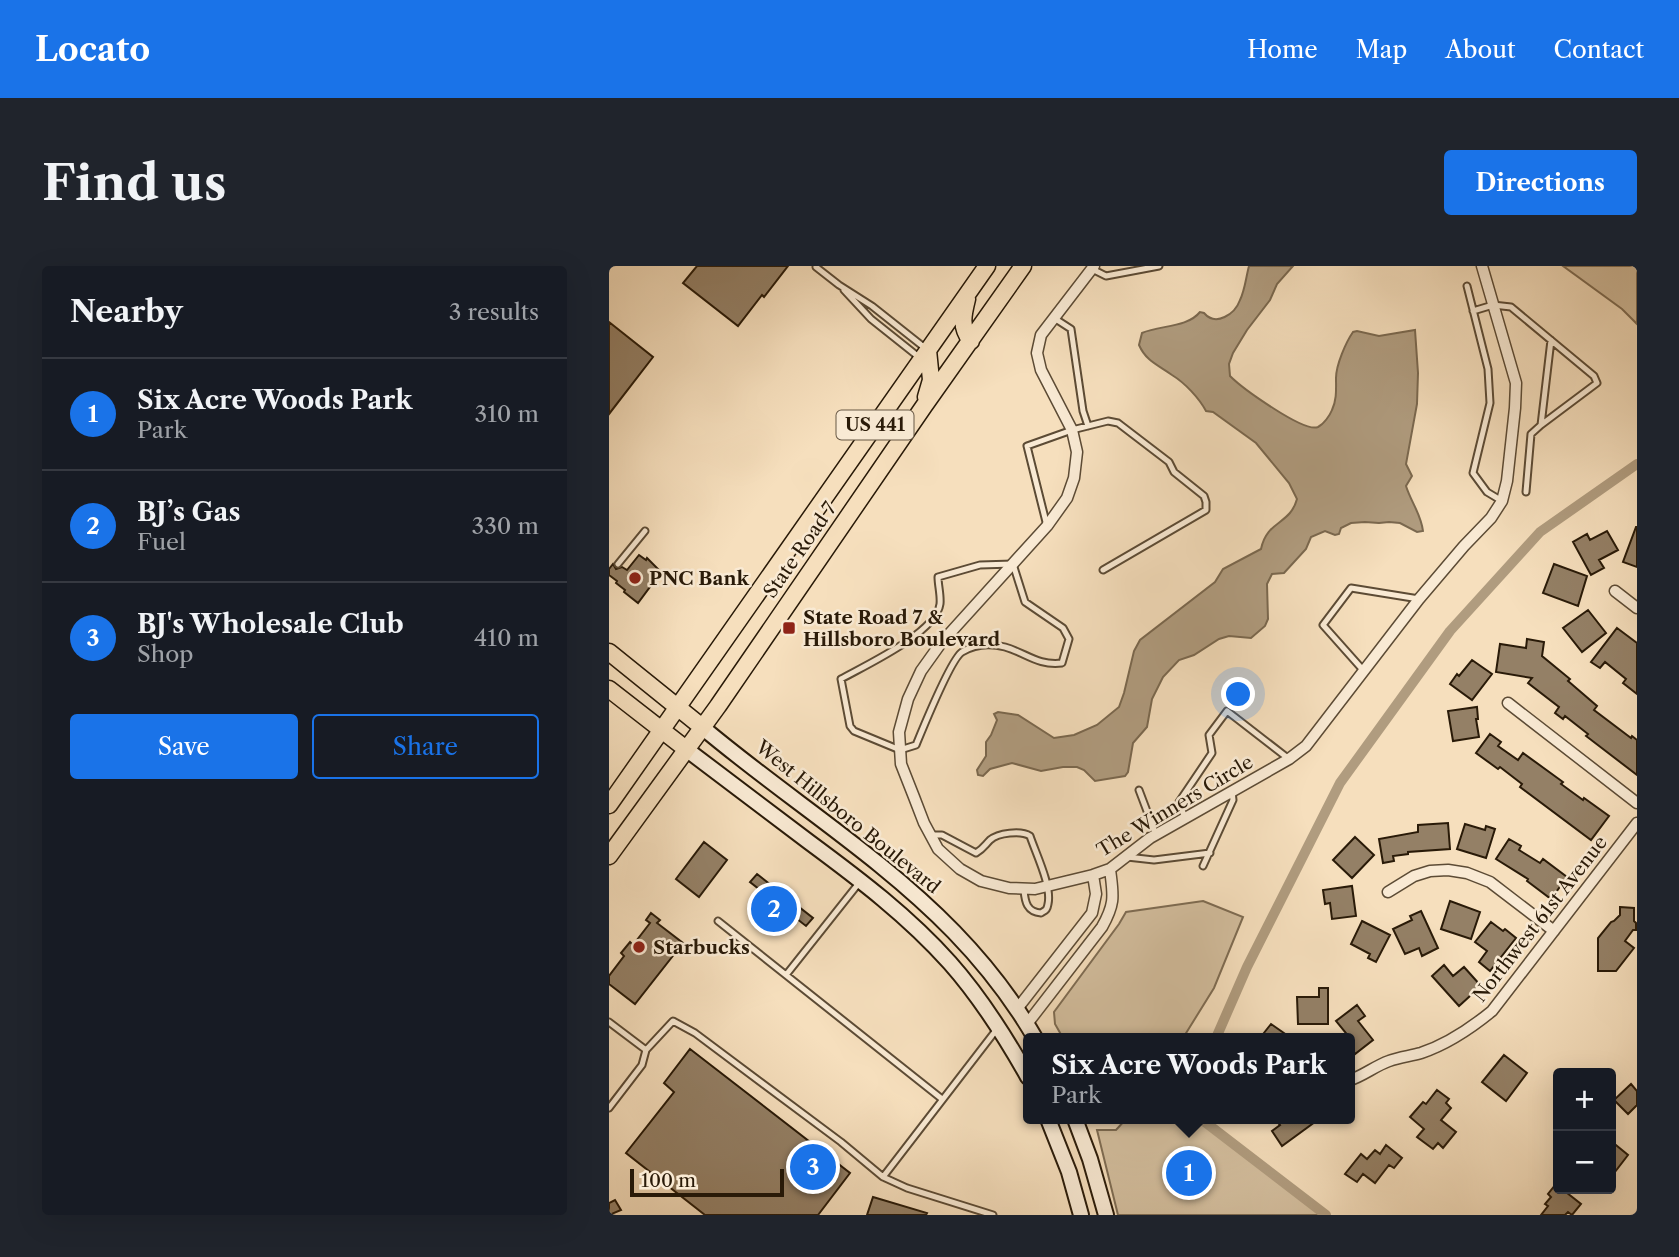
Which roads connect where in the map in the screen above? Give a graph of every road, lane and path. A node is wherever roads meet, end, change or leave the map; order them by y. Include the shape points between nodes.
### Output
1 (987, 266) edge
2 (1023, 266) edge
3 (1159, 266) edge
4 (1482, 266) edge
5 (816, 267) edge
6 (1093, 267) edge
7 (839, 285) junction
8 (1467, 286) dead end
9 (968, 293) junction
10 (1493, 305) junction
11 (1473, 311) junction
12 (1054, 318) junction
13 (1551, 340) junction
14 (971, 341) junction
15 (925, 355) junction
16 (924, 406) junction
17 (1541, 425) junction
18 (1088, 426) junction
19 (1072, 430) junction
20 (1526, 492) dead end
21 (1502, 501) junction
22 (1047, 526) junction
23 (645, 531) dead end
24 (618, 564) dead end
25 (1013, 564) junction
26 (1103, 570) dead end
27 (1615, 591) dead end
28 (1419, 599) junction
29 (1637, 608) edge
30 (609, 652) edge
31 (1363, 670) junction
32 (609, 688) edge
33 (1508, 703) dead end
34 (678, 707) junction
35 (702, 727) junction
36 (662, 730) junction
37 (686, 749) junction
38 (900, 750) junction
39 (1289, 759) junction
40 (1139, 790) dead end
41 (1232, 791) junction
42 (1637, 803) edge
43 (609, 805) edge
44 (1185, 818) junction
45 (1637, 823) edge
46 (931, 835) junction
47 (1156, 835) junction
48 (1210, 853) junction
49 (609, 856) edge
50 (1124, 857) junction
51 (1203, 866) dead end
52 (1110, 869) junction
53 (1093, 875) junction
54 (861, 880) junction
55 (1047, 886) junction
56 (1024, 890) junction
57 (1388, 892) dead end
58 (718, 921) dead end
59 (1554, 930) junction
60 (1075, 936) junction
61 (1087, 945) junction
62 (786, 975) junction
63 (1017, 1009) junction
64 (609, 1022) edge
65 (1027, 1024) junction
66 (999, 1027) junction
67 (1032, 1033) edge
68 (646, 1050) junction
69 (1023, 1068) edge
70 (1355, 1077) edge
71 (942, 1099) junction
72 (609, 1108) edge
73 (1050, 1124) edge
74 (1077, 1124) edge
75 (883, 1177) junction
76 (993, 1215) edge
77 (1081, 1215) edge
78 (1106, 1215) edge

1 - 9 main road, State Road 7 / US 441
2 - 14 main road, State Road 7 / US 441
3 - 6 lane via 1106,276
4 - 10 street, The Winners Circle
5 - 7 lane
6 - 12 street, The Winners Circle
7 - 15 lane via 872,306
7 - 15 lane via 871,319
8 - 11 lane
9 - 14 main road via 963,327
9 - 15 main road, State Road 7 / US 441
10 - 11 lane
10 - 13 lane via 1511,307
10 - 21 street, The Winners Circle via 1516,383
11 - 21 lane via 1488,369 1490,403 1473,473 1487,492
12 - 18 lane via 1071,329
12 - 19 street, The Winners Circle via 1041,335 1037,354
13 - 17 lane
13 - 17 lane via 1597,383
14 - 16 main road, State Road 7 / US 441
15 - 16 main road via 931,380
15 - 34 main road, State Road 7 / US 441
16 - 35 main road, State Road 7 / US 441
17 - 20 lane via 1531,434
18 - 19 lane
18 - 26 lane via 1118,423 1168,462 1206,502 1206,510
19 - 22 street, The Winners Circle via 1077,452 1074,478 1067,498
19 - 22 lane via 1027,446
21 - 28 street, The Winners Circle
22 - 25 street, The Winners Circle
23 - 24 lane
25 - 38 street, The Winners Circle via 921,671 899,732
25 - 38 lane via 980,565 938,577 940,605 932,618 910,641 841,679 854,731
25 - 38 lane via 1025,601 1063,628 1069,639 1062,663 1049,665 1004,647 981,644 960,653 916,745
27 - 29 street
28 - 31 street, The Winners Circle
28 - 31 lane via 1351,588 1323,625
30 - 34 main road, West Hillsboro Boulevard
31 - 39 street, The Winners Circle via 1306,746
32 - 36 main road
33 - 42 street
34 - 35 main road, West Hillsboro Boulevard
34 - 36 main road, State Road 7 / US 441
35 - 37 main road, State Road 7 / US 441
35 - 63 street, West Hillsboro Boulevard via 914,894 974,954
36 - 37 main road
36 - 43 main road, State Road 7 / US 441
37 - 49 main road, State Road 7 / US 441
37 - 54 street
38 - 46 street, The Winners Circle via 901,764
39 - 41 street, The Winners Circle
39 - 44 lane via 1227,711 1209,736 1212,753 1179,802
40 - 47 lane
41 - 44 street, The Winners Circle
41 - 48 lane via 1233,800
44 - 47 street, The Winners Circle
45 - 59 street, Northwest 61st Avenue
46 - 55 lane via 942,835 976,853 998,835 1025,833
46 - 56 street, The Winners Circle via 938,849 960,869 981,881
47 - 50 street, The Winners Circle
48 - 50 lane via 1154,860
48 - 51 lane
50 - 52 street, The Winners Circle
52 - 53 street, The Winners Circle
52 - 61 street via 1114,899 1109,915
53 - 55 street, The Winners Circle
53 - 60 street via 1092,913
54 - 62 lane
54 - 66 street via 925,937
55 - 56 street, The Winners Circle
55 - 56 lane via 1049,903 1041,913 1029,908
57 - 59 street via 1430,871 1467,873 1490,882
58 - 62 lane
59 - 70 street, Northwest 61st Avenue via 1492,1011 1472,1027 1449,1042 1392,1059
60 - 61 street
60 - 63 street
61 - 65 street
62 - 71 lane
63 - 65 street, West Hillsboro Boulevard
63 - 66 street
64 - 68 lane
65 - 66 street
65 - 67 street, West Hillsboro Boulevard
66 - 69 street
66 - 71 lane
68 - 72 lane via 642,1065
68 - 75 lane via 673,1021
71 - 75 lane
73 - 77 street
74 - 78 street
75 - 76 lane

